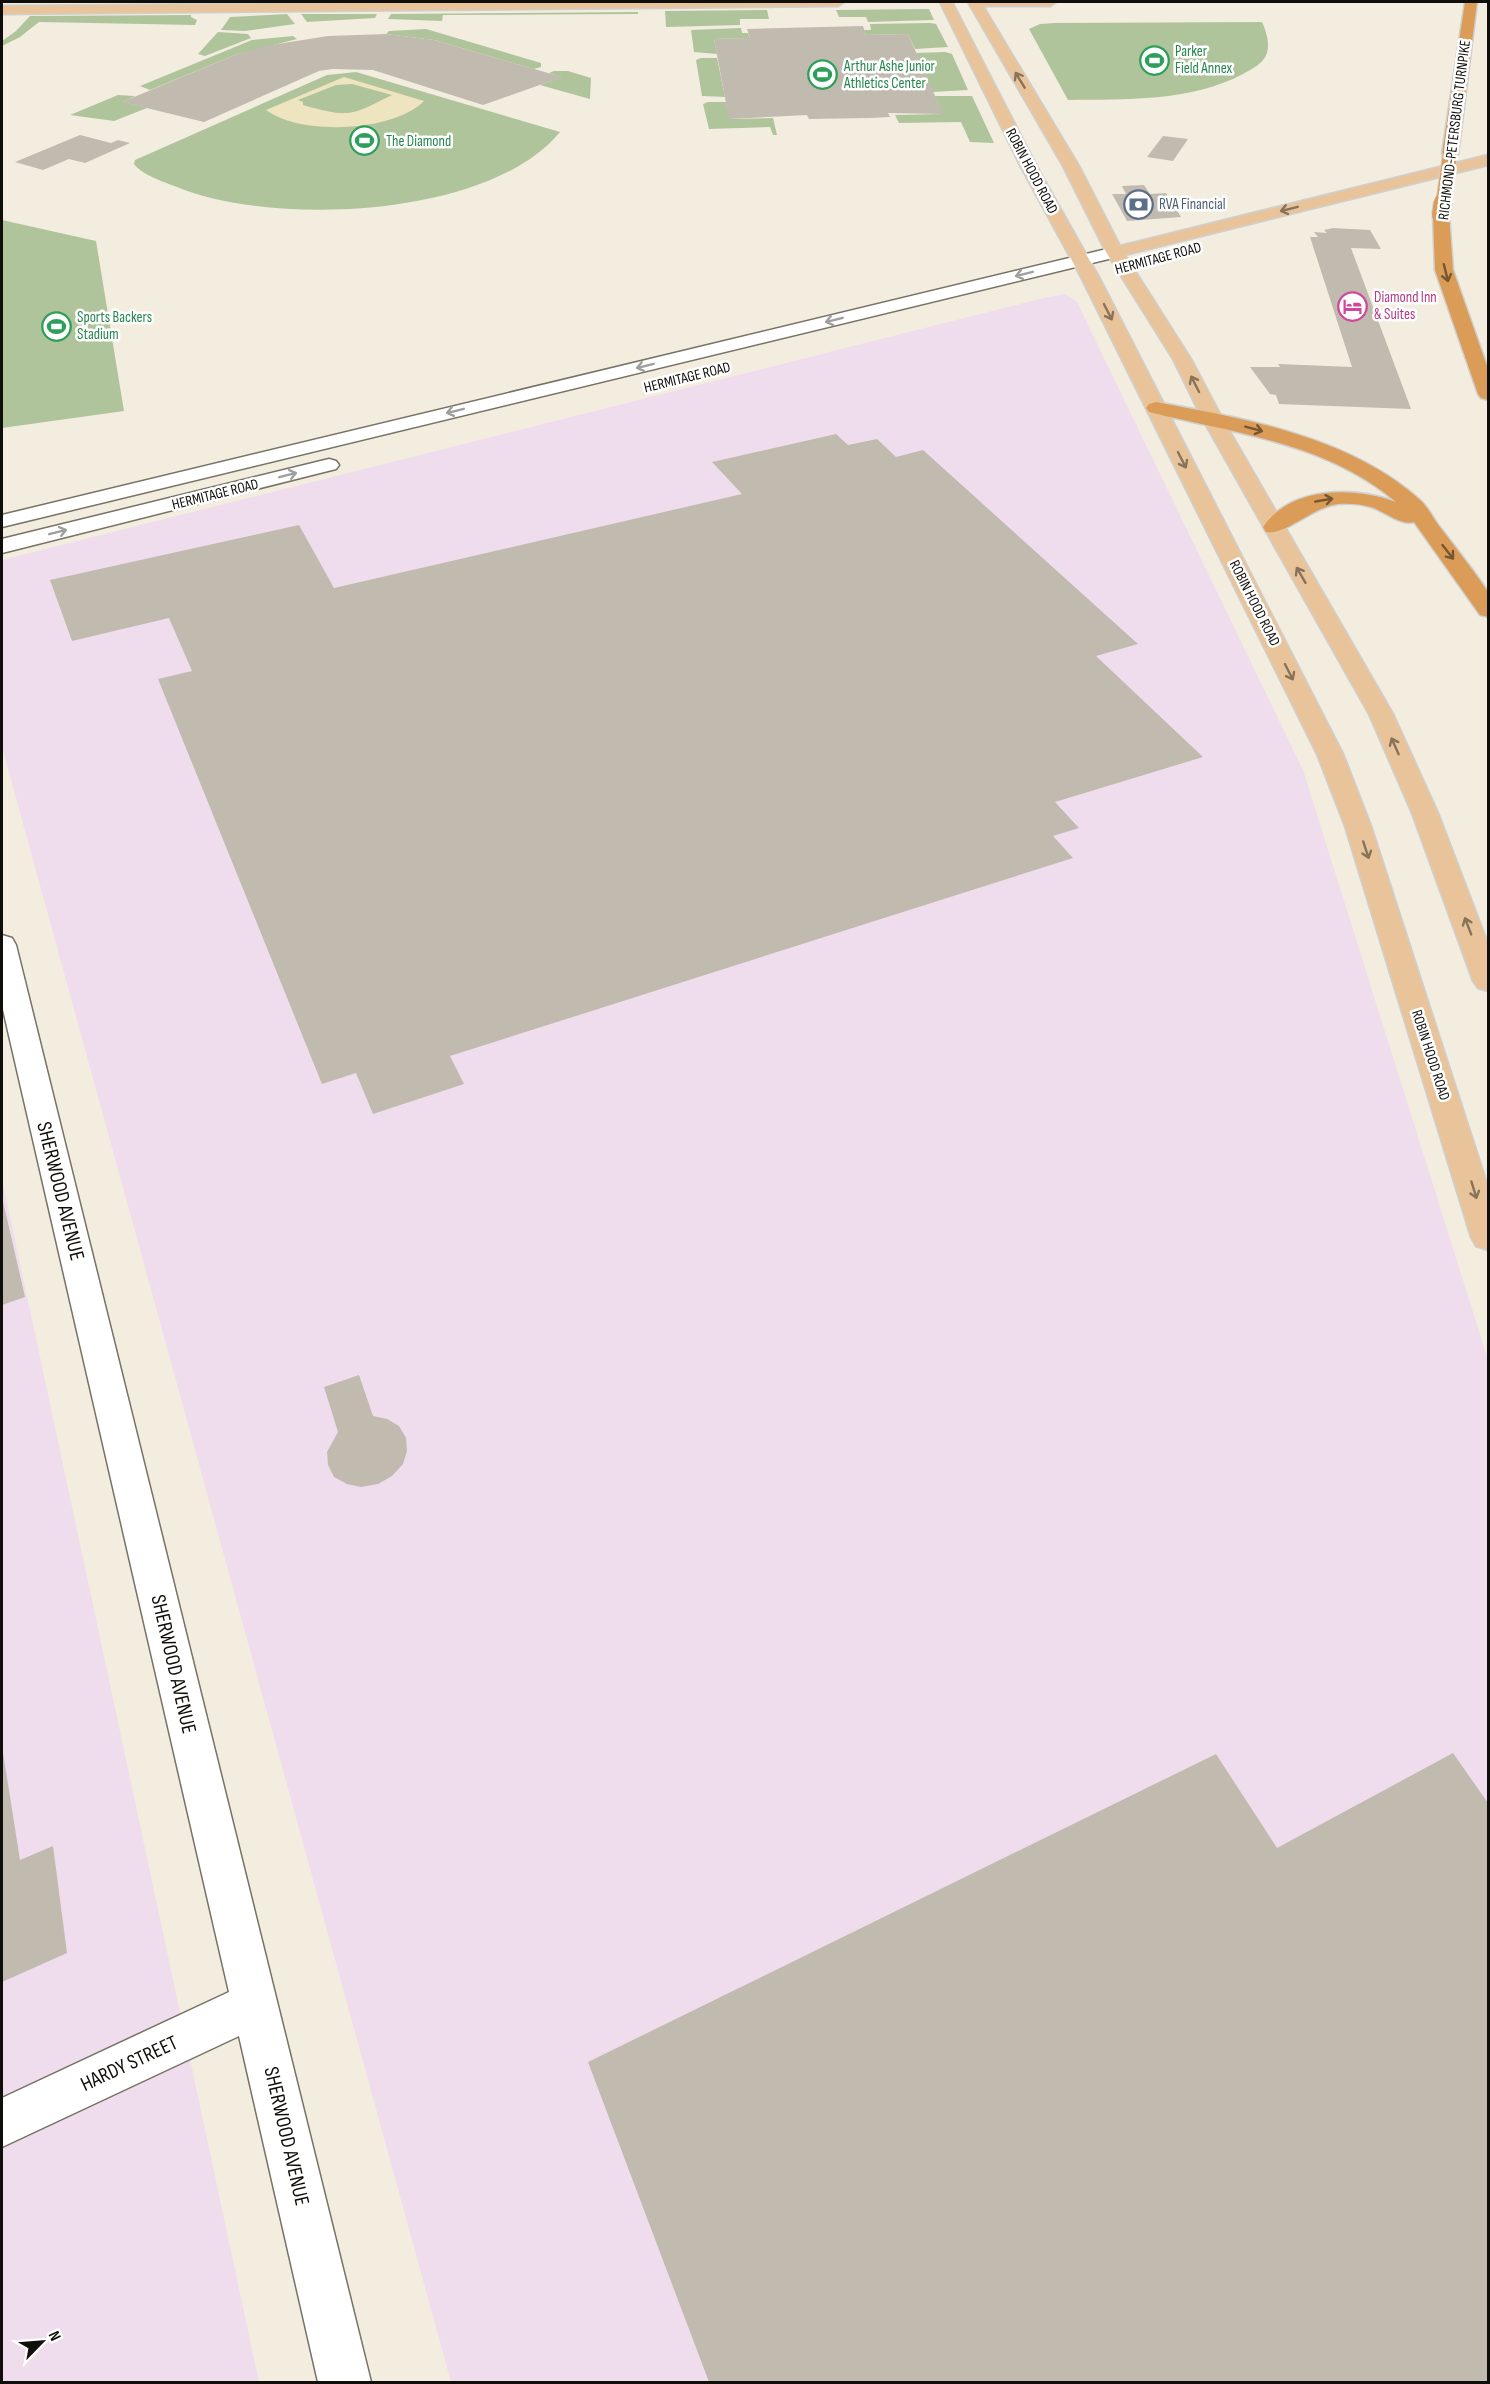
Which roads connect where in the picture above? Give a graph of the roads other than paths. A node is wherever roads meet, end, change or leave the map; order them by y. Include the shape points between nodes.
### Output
1 (838, 2) edge
2 (946, 2) edge
3 (975, 2) edge
4 (1050, 2) edge
5 (23, 6) edge
6 (1470, 6) edge
7 (2, 10) edge
8 (978, 69) junction
9 (1036, 106) junction
10 (1488, 160) edge
11 (1119, 259) junction
12 (1086, 269) junction
13 (906, 323) dead end
14 (1488, 394) edge
15 (1156, 408) junction
16 (1212, 418) junction
17 (350, 460) dead end
18 (2, 521) edge
19 (1274, 527) junction
20 (1429, 527) junction
21 (2, 546) edge
22 (1488, 610) edge
23 (2, 945) edge
24 (1488, 981) edge
25 (1488, 1237) edge
26 (256, 2004) junction
27 (2, 2122) edge
28 (345, 2382) edge

1 - 5 main road
2 - 8 main road, ROBIN HOOD ROAD
3 - 4 main road
9 -> 3 main road, ROBIN HOOD ROAD
5 - 7 main road
6 -> 14 highway, RICHMOND-PETERSBURG TURNPIKE, bridge via 1441,215 1444,270
8 - 9 main road via 994,78 1006,97 1015,103
8 - 12 main road, ROBIN HOOD ROAD
9 - 11 main road, ROBIN HOOD ROAD
10 - 11 main road, HERMITAGE ROAD via 1366,190 1298,221
11 - 12 main road, HERMITAGE ROAD
16 -> 11 main road, ROBIN HOOD ROAD via 1182,359
12 - 13 street, HERMITAGE ROAD
12 -> 15 main road, ROBIN HOOD ROAD
12 -> 18 street, HERMITAGE ROAD
15 - 16 highway
15 -> 25 main road, ROBIN HOOD ROAD via 1330,754 1359,826
16 - 19 main road, ROBIN HOOD ROAD
16 -> 20 highway via 1276,435 1344,462 1401,494
21 -> 17 street, HERMITAGE ROAD
19 -> 20 highway via 1293,510 1347,498 1391,507
24 -> 19 main road, ROBIN HOOD ROAD via 1425,813 1381,714
20 -> 22 highway
23 - 26 street, SHERWOOD AVENUE
26 - 27 street, HARDY STREET
26 - 28 street, SHERWOOD AVENUE

